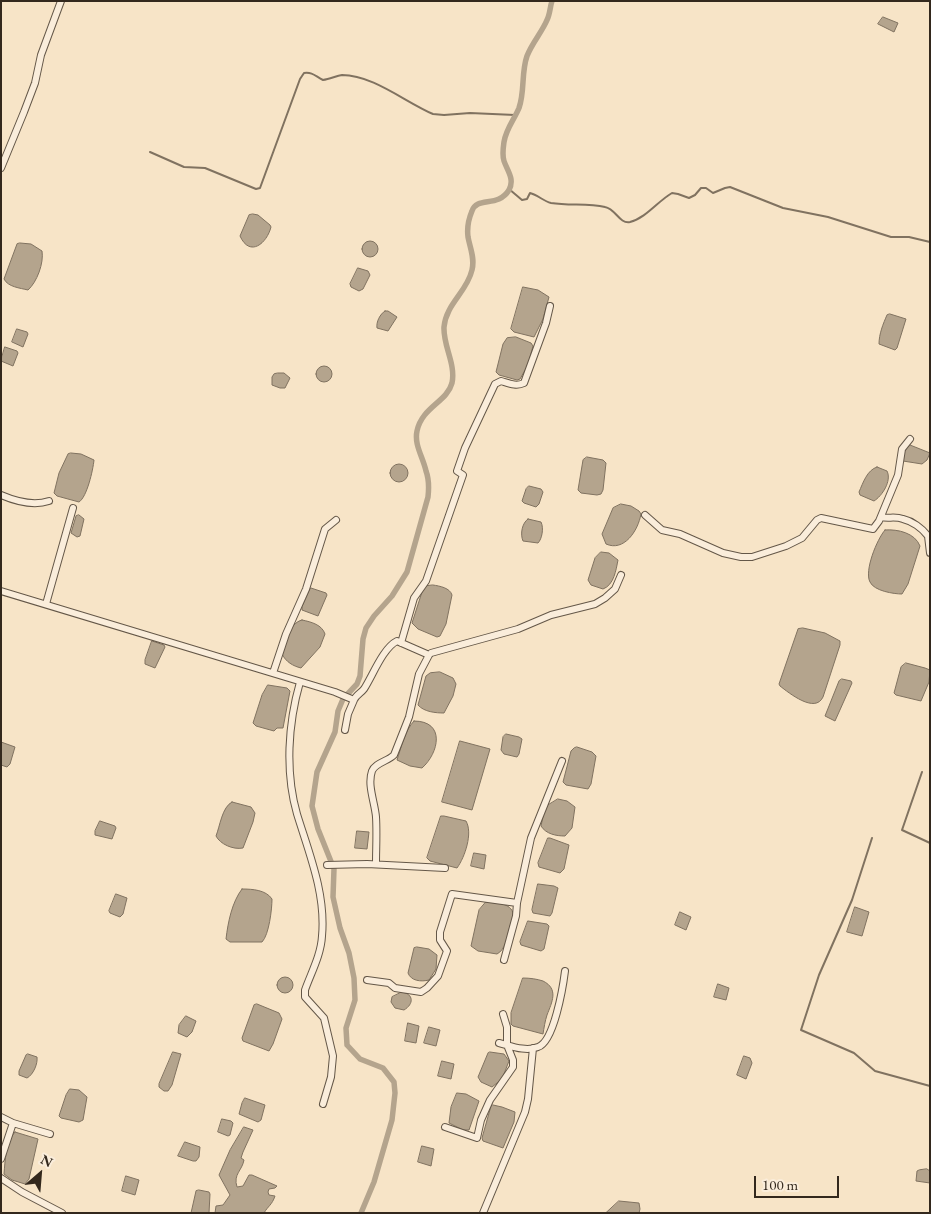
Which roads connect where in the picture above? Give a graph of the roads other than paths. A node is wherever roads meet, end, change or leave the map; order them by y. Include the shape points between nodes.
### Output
1 (61, 1) edge
2 (1, 168) edge
3 (550, 306) dead end
4 (910, 439) dead end
5 (1, 495) edge
6 (49, 501) dead end
7 (73, 508) dead end
8 (645, 515) dead end
9 (881, 517) junction
10 (336, 520) dead end
11 (930, 553) edge
12 (621, 575) dead end
13 (1, 591) edge
14 (46, 604) junction
15 (401, 643) junction
16 (429, 655) junction
17 (273, 673) junction
18 (300, 682) junction
19 (351, 699) junction
20 (344, 730) dead end
21 (562, 761) dead end
22 (376, 864) junction
23 (327, 865) dead end
24 (445, 868) dead end
25 (517, 903) junction
26 (504, 960) dead end
27 (565, 971) dead end
28 (367, 980) dead end
29 (503, 1014) dead end
30 (500, 1043) dead end
31 (507, 1045) junction
32 (533, 1048) junction
33 (323, 1104) dead end
34 (1, 1117) edge
35 (13, 1123) junction
36 (445, 1127) dead end
37 (50, 1134) dead end
38 (1, 1159) edge
39 (1, 1178) edge
40 (62, 1213) edge
41 (483, 1213) edge

1 - 2 street via 41,55 35,82
3 - 15 street via 524,383 514,385 501,381 495,384 465,448 457,471 463,475 426,581 414,598
4 - 9 street via 900,454 898,475
5 - 6 street via 40,504
7 - 14 street
8 - 9 street via 662,530 741,557 752,557 786,546 802,538 821,518 873,529
9 - 11 street via 902,518 917,526 928,536
10 - 17 street via 325,529 306,589
12 - 16 street via 615,589 595,604
13 - 14 street
14 - 17 street
15 - 16 street
15 - 19 street via 392,644 365,687
16 - 22 street via 419,674 409,717 394,755 372,771
17 - 18 street
18 - 19 street
18 - 33 street via 291,724 290,768 297,812 317,879 322,911 322,937 305,997 324,1018 333,1056
19 - 20 street
21 - 25 street via 531,838
22 - 23 street
22 - 24 street
25 - 26 street
25 - 28 street via 452,894 440,932 440,940 447,951 438,976 427,988 420,992
27 - 32 street via 560,1003 547,1038
29 - 31 street
30 - 31 street
31 - 32 street
31 - 36 street via 513,1067 490,1100 477,1138
32 - 41 street via 528,1099
34 - 35 street
35 - 37 street
35 - 38 street
39 - 40 street

